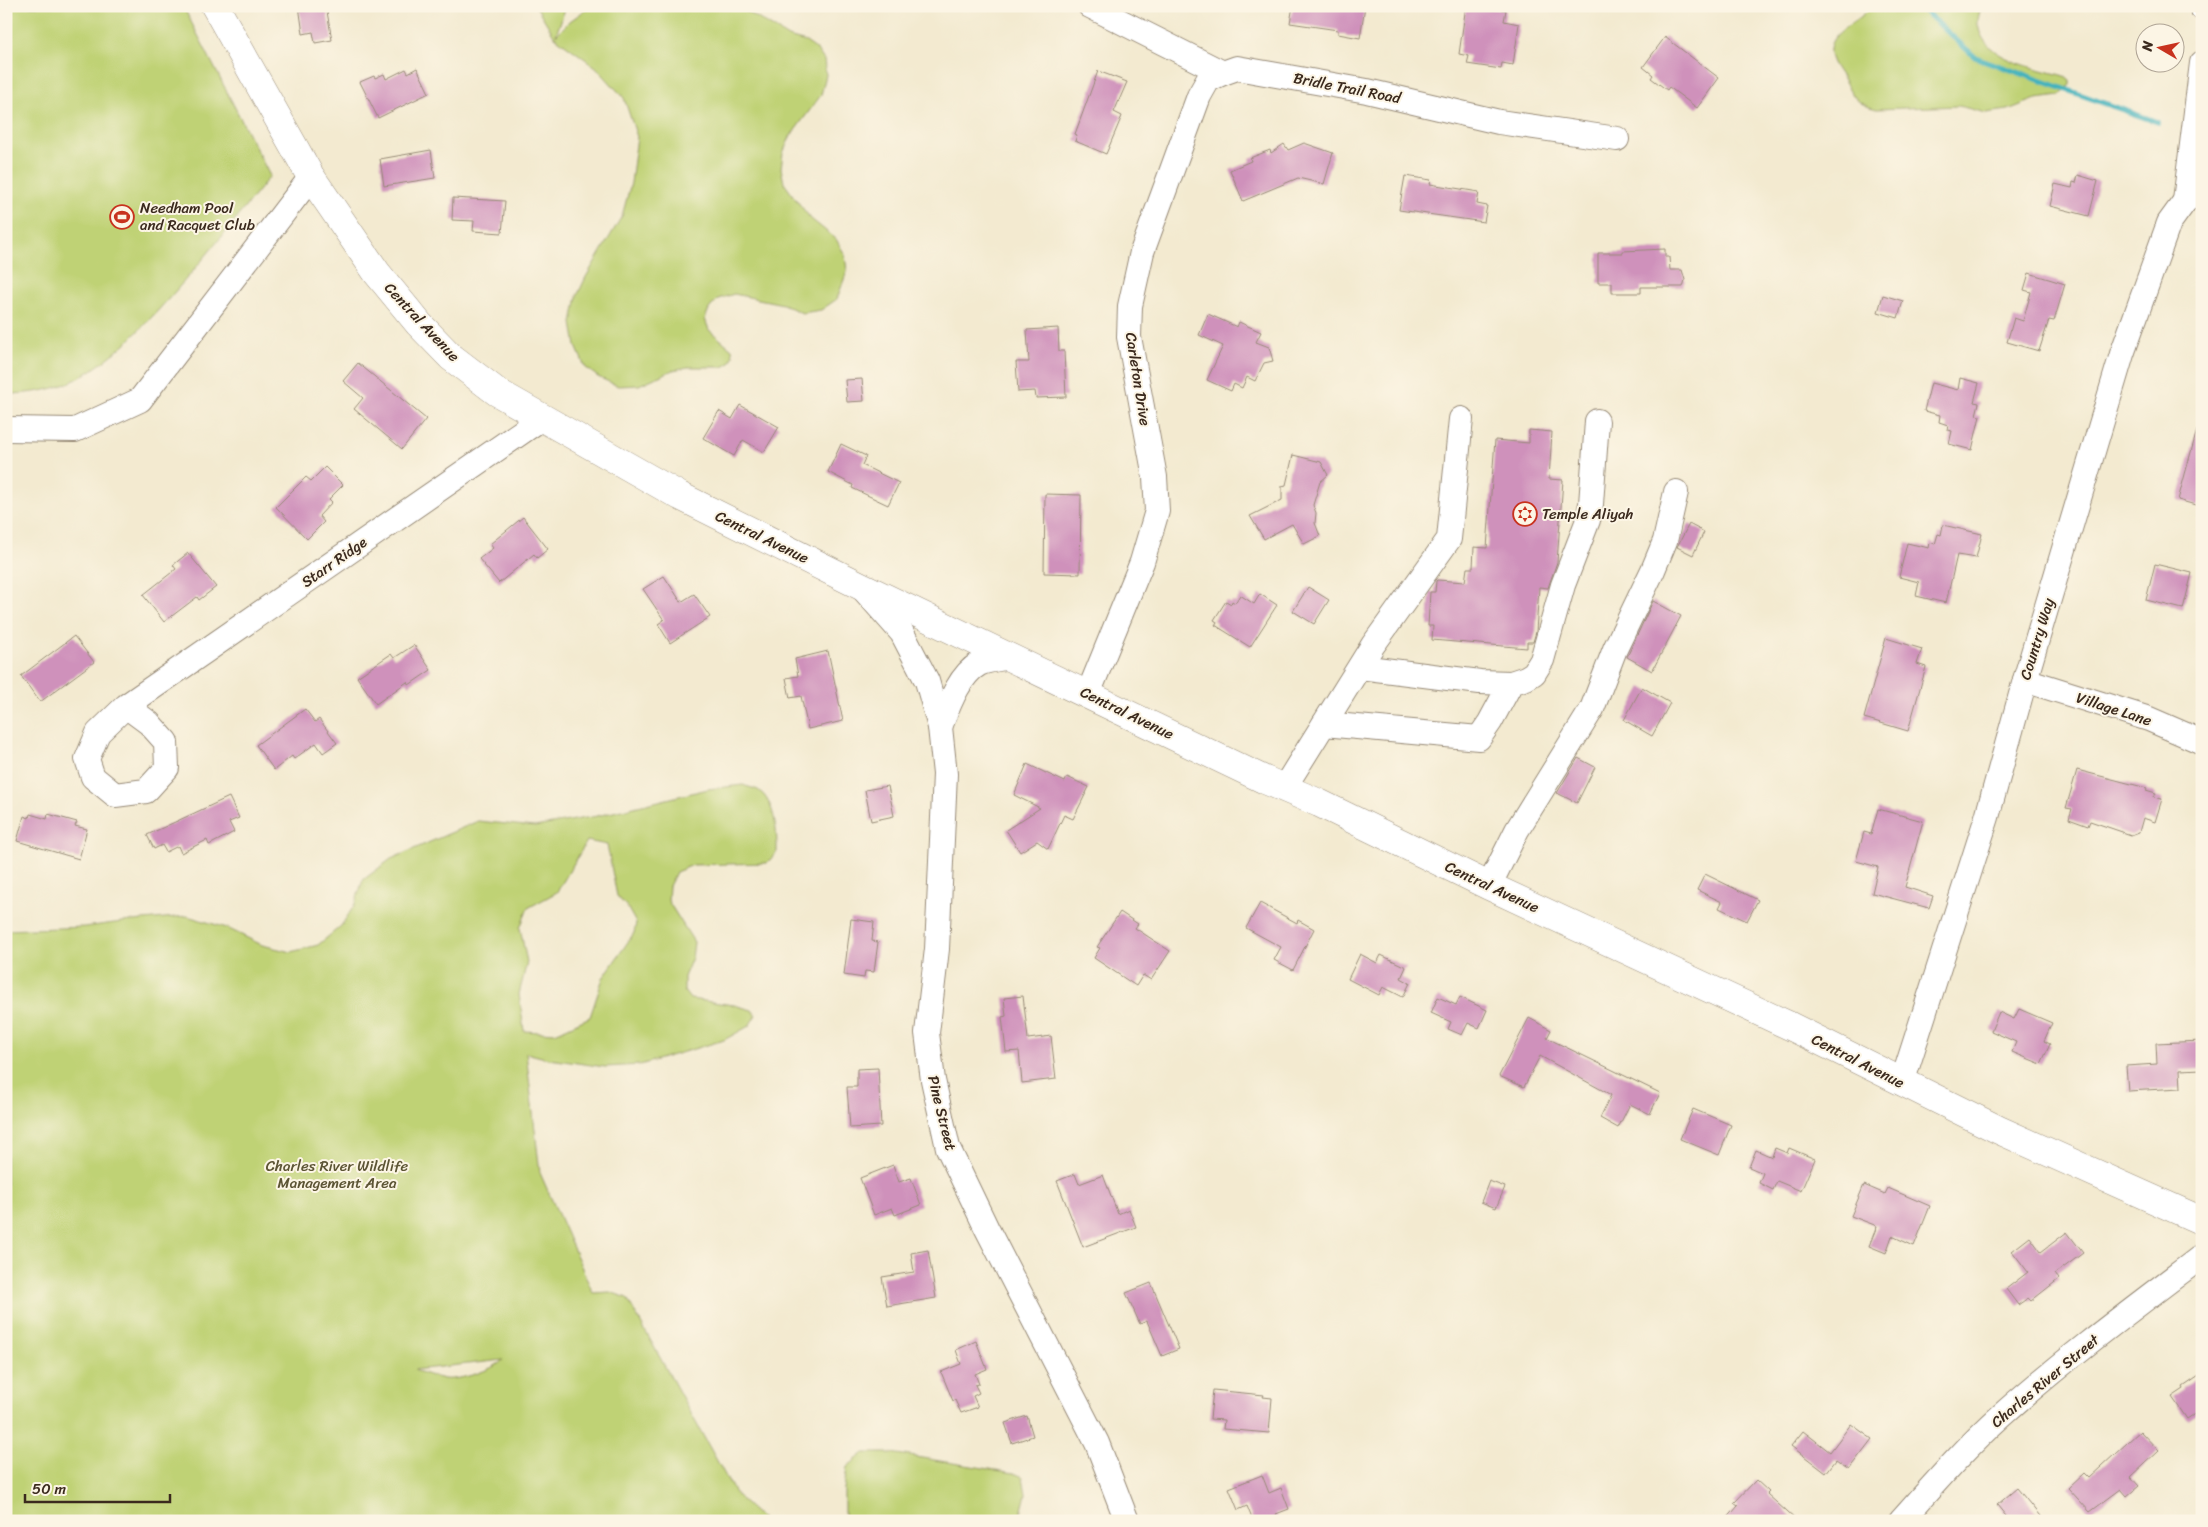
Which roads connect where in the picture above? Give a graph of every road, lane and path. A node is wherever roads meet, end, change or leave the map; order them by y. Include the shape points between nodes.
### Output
1 (215, 6) edge
2 (1090, 6) edge
3 (2202, 63) edge
4 (1223, 73) junction
5 (1616, 139) dead end
6 (311, 177) junction
7 (2194, 196) edge
8 (542, 418) junction
9 (1461, 419) dead end
10 (1597, 421) dead end
11 (6, 429) edge
12 (1676, 492) dead end
13 (861, 586) junction
14 (1010, 657) junction
15 (1360, 667) junction
16 (2024, 680) junction
17 (1511, 682) junction
18 (1088, 694) junction
19 (126, 706) dead end
20 (1324, 724) junction
21 (940, 727) junction
22 (2202, 742) edge
23 (1284, 788) junction
24 (1489, 886) junction
25 (1902, 1083) junction
26 (2202, 1221) edge
27 (2202, 1256) edge
28 (1127, 1521) edge
29 (1902, 1521) edge

1 - 6 main road, Central Avenue
2 - 4 street
3 - 7 street, Country Way
4 - 5 street, Bridle Trail Road via 1236,68 1367,91 1499,122
4 - 18 street, Carleton Drive via 1208,80 1200,96 1142,252 1130,306 1129,337 1155,477 1156,511 1142,562
6 - 8 main road, Central Avenue via 378,273 420,324 451,356 497,392
6 - 11 street via 140,400 75,430
7 - 16 street, Country Way via 2169,223 2122,354
8 - 13 main road, Central Avenue via 680,496
8 - 19 street, Starr Ridge
9 - 15 street via 1449,539
10 - 17 street via 1588,520 1563,585 1542,660 1534,673
12 - 24 street via 1665,541 1615,649 1592,709 1518,830
13 - 14 main road, Central Avenue
13 - 21 street, Pine Street via 902,633 927,681
14 - 18 main road, Central Avenue
14 - 21 street, Pine Street via 979,664 963,679
15 - 17 street via 1480,682
15 - 20 street
16 - 22 street, Village Lane via 2149,719
16 - 25 street, Country Way via 1986,817
17 - 20 street via 1479,738
18 - 23 main road, Central Avenue
20 - 23 street
21 - 28 street, Pine Street via 945,783 937,949 927,1033 933,1080 948,1148 1097,1443
23 - 24 main road, Central Avenue
24 - 25 main road, Central Avenue via 1790,1026
25 - 26 main road, Central Avenue
27 - 29 street, Charles River Street via 2003,1414 1947,1469

